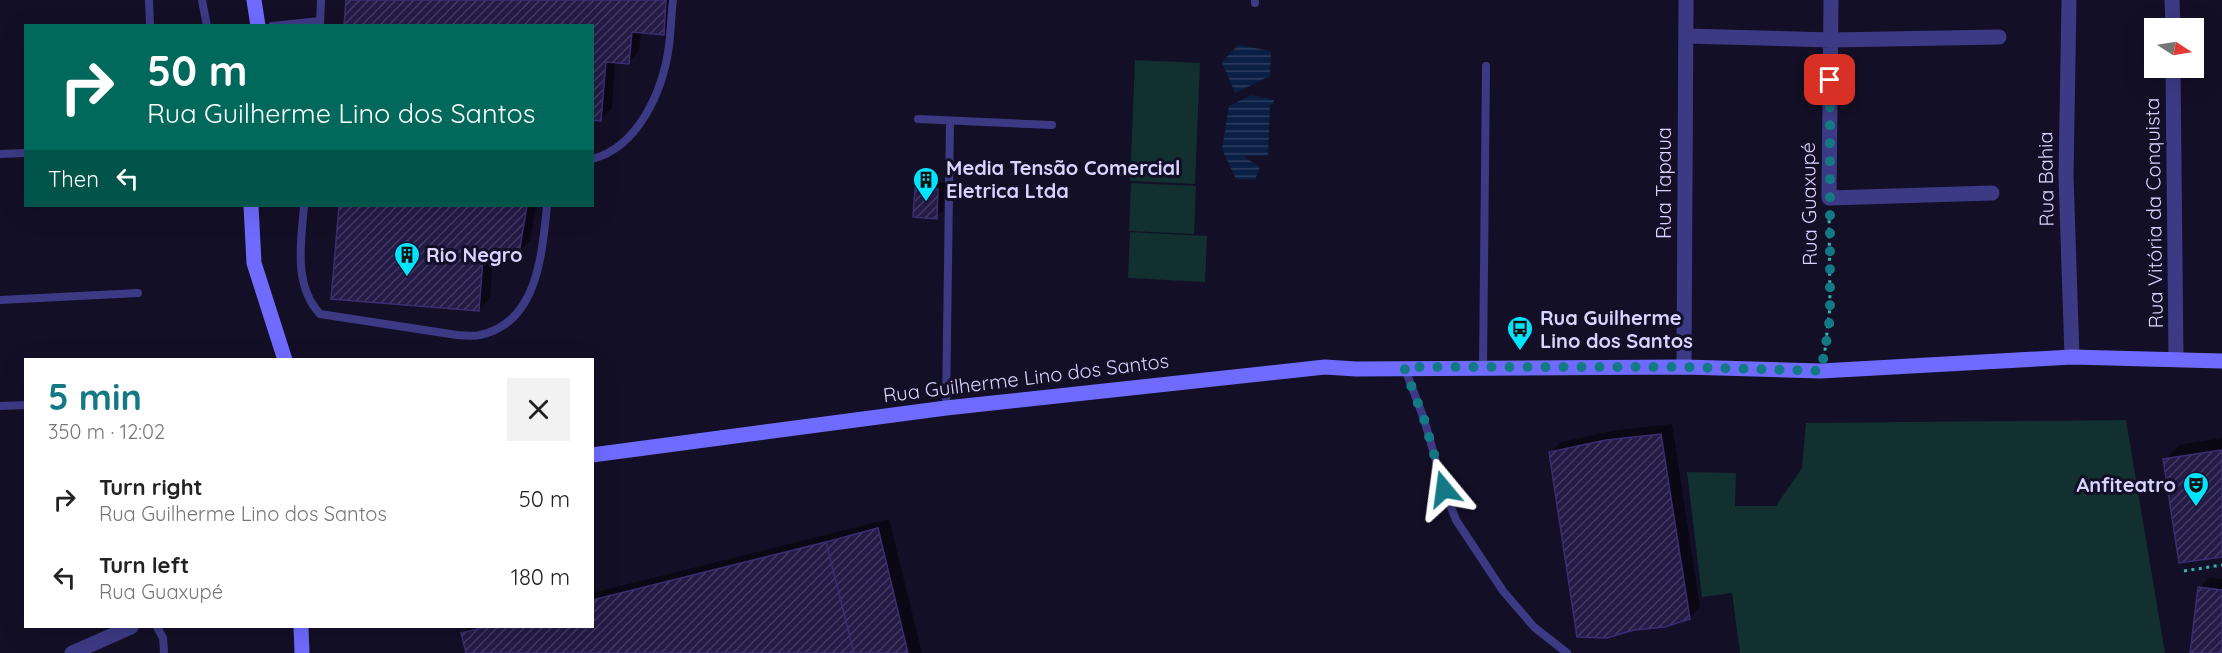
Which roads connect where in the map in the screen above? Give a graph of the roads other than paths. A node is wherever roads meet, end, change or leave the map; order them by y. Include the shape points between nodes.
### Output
1 (149, 0) edge
2 (202, 0) edge
3 (254, 0) edge
4 (321, 0) edge
5 (673, 0) edge
6 (1686, 0) edge
7 (1831, 0) edge
8 (2068, 0) edge
9 (2172, 0) edge
10 (2173, 18) edge
11 (320, 23) edge
12 (150, 24) edge
13 (207, 24) edge
14 (258, 24) edge
15 (304, 24) edge
16 (1686, 36) junction
17 (1999, 37) dead end
18 (1831, 40) junction
19 (1486, 66) dead end
20 (2173, 78) edge
21 (918, 119) dead end
22 (950, 121) junction
23 (1052, 125) dead end
24 (24, 153) edge
25 (0, 154) edge
26 (594, 158) edge
27 (1992, 192) dead end
28 (251, 207) edge
29 (304, 207) edge
30 (547, 207) edge
31 (138, 293) dead end
32 (0, 300) edge
33 (2072, 357) junction
34 (284, 358) edge
35 (2176, 358) junction
36 (2222, 361) edge
37 (1404, 367) junction
38 (1684, 367) junction
39 (1483, 368) junction
40 (24, 405) edge
41 (0, 406) edge
42 (946, 408) junction
43 (594, 455) edge
44 (129, 628) edge
45 (158, 628) edge
46 (301, 628) edge
47 (72, 653) edge
48 (164, 653) edge
49 (303, 653) edge
50 (1567, 653) edge

1 - 12 lane
2 - 13 lane
3 - 14 street
4 - 11 lane
5 - 26 lane via 669,47 659,88 636,131 607,155
6 - 16 street, Rua Tapaua
7 - 18 street, Rua Guaxupé
8 - 33 street, Rua Bahia via 2066,176
9 - 10 street
11 - 15 lane
16 - 18 street
16 - 38 street, Rua Tapaua
17 - 18 street
18 - 27 street, Rua Guaxupé via 1829,198
19 - 39 lane
20 - 35 street, Rua Vitória da Conquista
21 - 22 lane
22 - 23 lane
22 - 42 lane
24 - 25 lane
28 - 34 street via 255,263
29 - 30 lane via 304,290 320,314 478,336 510,320 528,297 537,276
31 - 32 lane
33 - 35 street, Rua Guilherme Lino dos Santos
33 - 38 street, Rua Guilherme Lino dos Santos via 1821,371
35 - 36 street, Rua Guilherme Lino dos Santos
37 - 39 street, Rua Guilherme Lino dos Santos
37 - 42 street, Rua Guilherme Lino dos Santos via 1270,371
37 - 50 lane via 1456,520 1503,591 1534,627
38 - 39 street, Rua Guilherme Lino dos Santos
40 - 41 lane
42 - 43 street, Rua Guilherme Lino dos Santos
44 - 47 street
45 - 48 lane
46 - 49 street

